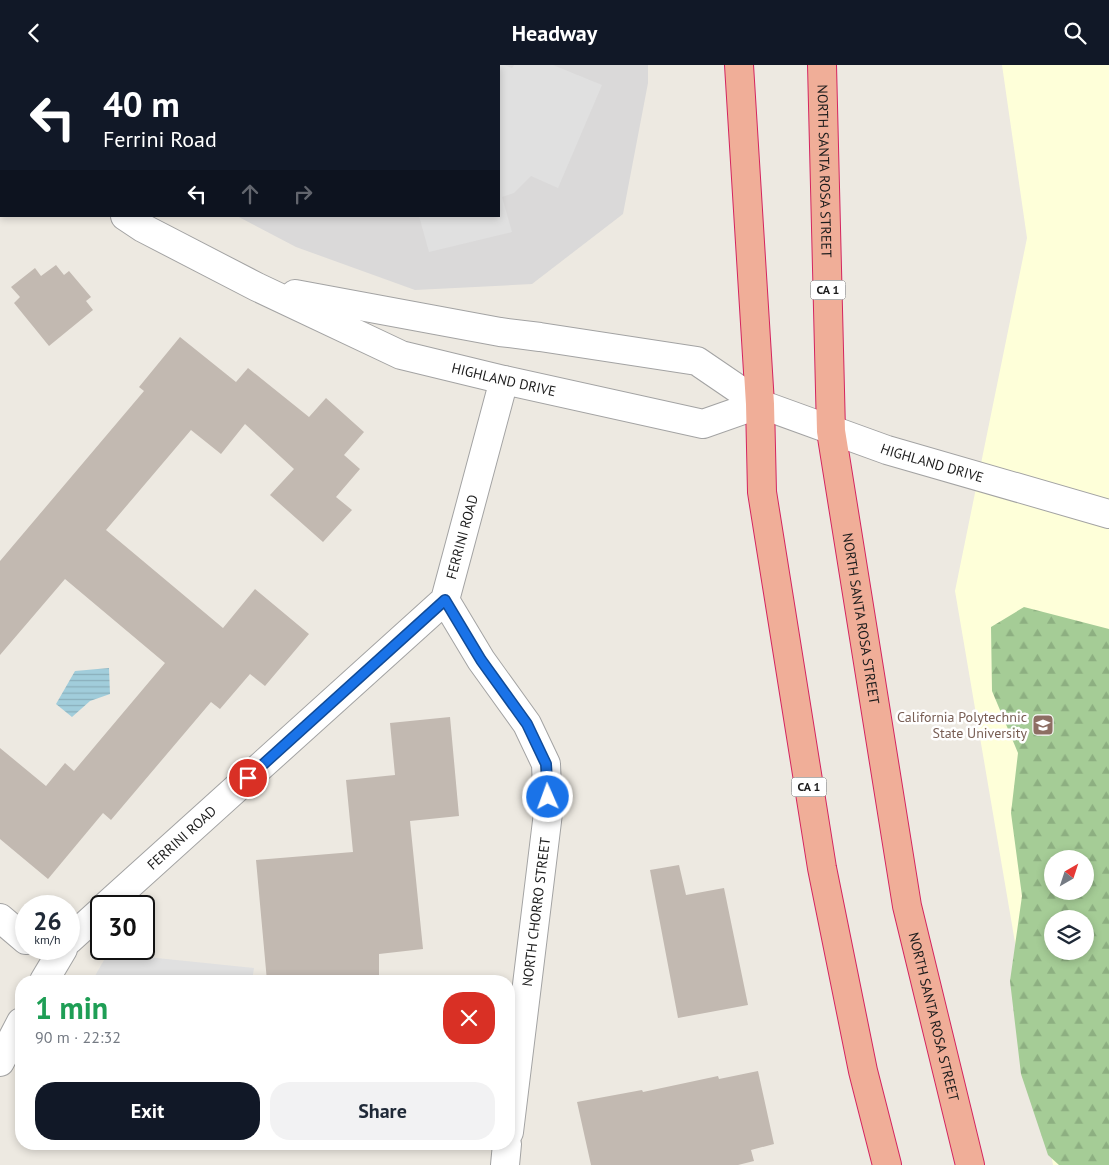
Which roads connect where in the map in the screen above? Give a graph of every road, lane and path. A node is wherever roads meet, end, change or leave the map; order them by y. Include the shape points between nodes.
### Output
1 (739, 65) edge
2 (822, 65) edge
3 (126, 217) edge
4 (257, 287) junction
5 (504, 380) junction
6 (760, 404) junction
7 (831, 431) junction
8 (1109, 514) edge
9 (445, 600) junction
10 (118, 895) edge
11 (0, 918) edge
12 (90, 921) edge
13 (80, 930) edge
14 (15, 931) edge
15 (15, 1033) edge
16 (0, 1062) edge
17 (515, 1083) edge
18 (506, 1150) edge
19 (505, 1165) edge
20 (887, 1165) edge
21 (970, 1165) edge

1 - 6 highway, CA 1
2 - 7 highway, NORTH SANTA ROSA STREET / CA 1
3 - 4 street, HIGHLAND DRIVE
4 - 5 street, HIGHLAND DRIVE via 401,355
4 - 6 street, HIGHLAND DRIVE via 500,332 696,361
5 - 6 street, HIGHLAND DRIVE via 703,424
5 - 9 street, FERRINI ROAD
6 - 7 street, HIGHLAND DRIVE
6 - 20 highway, CA 1 via 762,492 822,868 863,1071
7 - 8 street, HIGHLAND DRIVE
7 - 21 highway, NORTH SANTA ROSA STREET / CA 1 via 907,906
9 - 10 street, FERRINI ROAD
9 - 17 street, NORTH CHORRO STREET via 481,660 527,724 546,764 548,813
11 - 14 street
12 - 13 street
15 - 16 street
18 - 19 street

